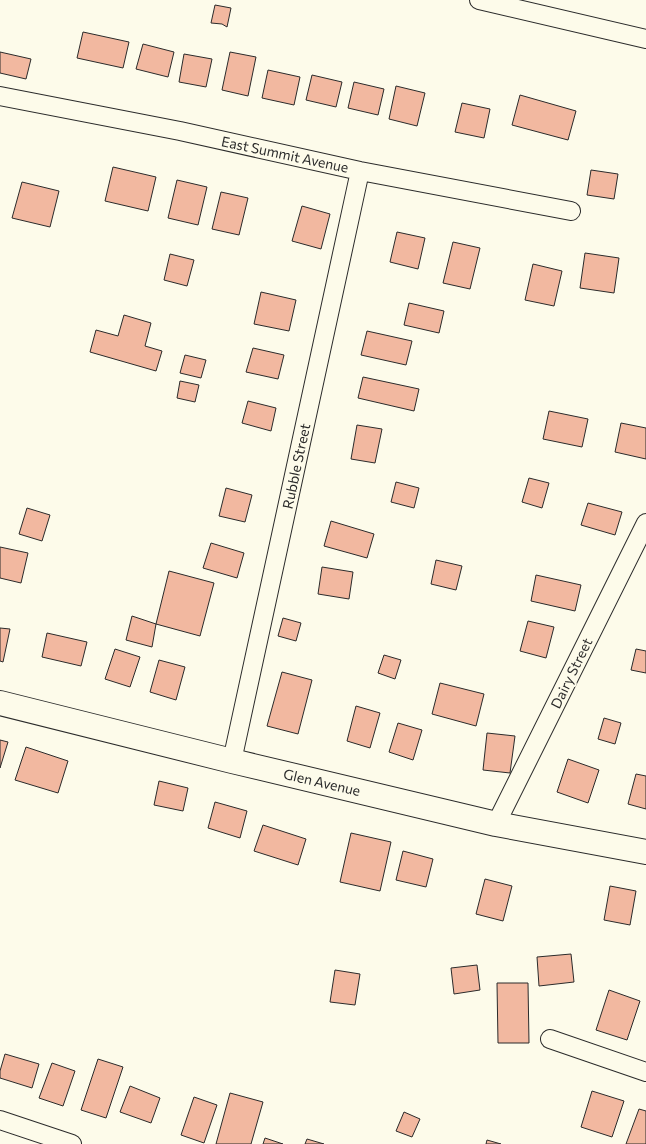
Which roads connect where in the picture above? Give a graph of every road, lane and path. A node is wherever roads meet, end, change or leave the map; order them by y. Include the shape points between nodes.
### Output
1 (479, 0) edge
2 (646, 39) edge
3 (0, 96) edge
4 (360, 171) junction
5 (571, 212) dead end
6 (646, 523) edge
7 (0, 703) edge
8 (232, 761) junction
9 (496, 824) junction
10 (646, 852) edge
11 (550, 1039) dead end
12 (646, 1072) edge
13 (0, 1120) edge
14 (72, 1144) edge

1 - 2 street
3 - 4 street, East Summit Avenue
4 - 5 street, East Summit Avenue
4 - 8 street, Rubble Street
6 - 9 street, Dairy Street
7 - 8 street, Glen Avenue
8 - 9 street, Glen Avenue
9 - 10 street, Glen Avenue
11 - 12 street
13 - 14 street

